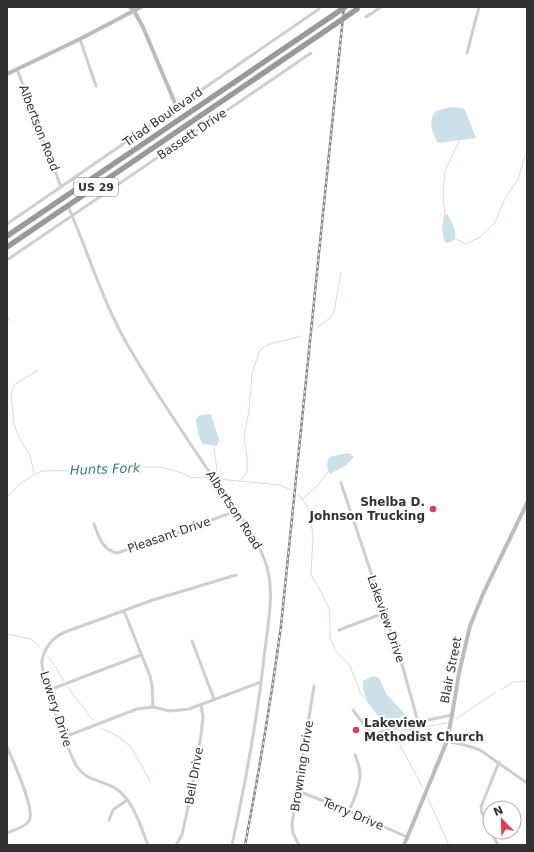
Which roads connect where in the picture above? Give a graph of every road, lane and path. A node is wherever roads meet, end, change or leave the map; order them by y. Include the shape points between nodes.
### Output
1 (130, 7) edge
2 (141, 7) edge
3 (345, 7) edge
4 (381, 7) edge
5 (479, 7) edge
6 (358, 8) edge
7 (320, 9) dead end
8 (134, 11) junction
9 (366, 18) dead end
10 (80, 39) junction
11 (311, 53) dead end
12 (467, 53) dead end
13 (17, 69) junction
14 (7, 74) edge
15 (96, 86) dead end
16 (177, 108) junction
17 (61, 187) junction
18 (68, 206) junction
19 (72, 215) junction
20 (7, 224) edge
21 (7, 236) edge
22 (7, 247) edge
23 (7, 260) edge
24 (341, 483) dead end
25 (527, 503) edge
26 (236, 511) junction
27 (94, 524) dead end
28 (236, 575) dead end
29 (124, 611) junction
30 (384, 613) junction
31 (339, 630) dead end
32 (192, 641) dead end
33 (141, 654) junction
34 (261, 682) junction
35 (314, 686) dead end
36 (49, 690) junction
37 (214, 699) junction
38 (202, 705) junction
39 (154, 707) junction
40 (353, 710) dead end
41 (452, 715) junction
42 (418, 722) junction
43 (64, 737) junction
44 (447, 741) junction
45 (7, 748) edge
46 (355, 755) dead end
47 (499, 762) junction
48 (527, 783) edge
49 (298, 791) junction
50 (128, 800) junction
51 (484, 800) edge
52 (349, 811) junction
53 (109, 820) dead end
54 (7, 833) edge
55 (407, 837) junction
56 (148, 845) edge
57 (176, 845) edge
58 (232, 845) edge
59 (299, 845) edge
60 (404, 845) edge

1 - 8 street
2 - 8 street
3 - 21 highway, US 29, bridge
4 - 9 street
5 - 12 street
6 - 18 highway, US 29, bridge
7 - 16 street, Triad Boulevard
8 - 10 street
8 - 16 street
10 - 13 street
10 - 15 street
11 - 19 street, Bassett Drive
13 - 14 street
13 - 17 street, Albertson Road
16 - 17 street, Triad Boulevard
17 - 20 street, Triad Boulevard
18 - 19 street, Albertson Road
18 - 22 highway, US 29
19 - 23 street, Bassett Drive
19 - 26 street, Albertson Road via 119,330
24 - 30 street, Lakeview Drive
25 - 41 street, Blair Street via 470,626
26 - 27 street, Pleasant Drive via 117,553 104,546
26 - 34 street, Albertson Road via 260,549 269,576 270,592
28 - 29 street, Lowery Drive
29 - 33 street
29 - 36 street, Lowery Drive via 65,632 53,639 42,660 42,669
30 - 31 street
30 - 42 street, Lakeview Drive
32 - 37 street
33 - 36 street
33 - 39 street via 152,685
34 - 37 street
34 - 58 street, Albertson Road via 247,775
35 - 49 street, Browning Drive
36 - 43 street, Lowery Drive
37 - 38 street
38 - 39 street via 176,711
38 - 57 street, Bell Drive via 201,735 187,812 182,835
39 - 43 street via 125,713
40 - 42 street via 374,734
41 - 42 street
41 - 44 street, Blair Street
43 - 50 street, Lowery Drive via 74,762 84,775 94,781 110,785
44 - 47 street via 474,748
44 - 55 street, Blair Street
45 - 54 street via 31,814 25,825
46 - 52 street via 360,773
47 - 48 street
47 - 51 street
49 - 52 street, Terry Drive
49 - 59 street, Browning Drive via 292,824
50 - 53 street via 113,810
50 - 56 street, Lowery Drive
52 - 55 street, Terry Drive
55 - 60 street, Blair Street

